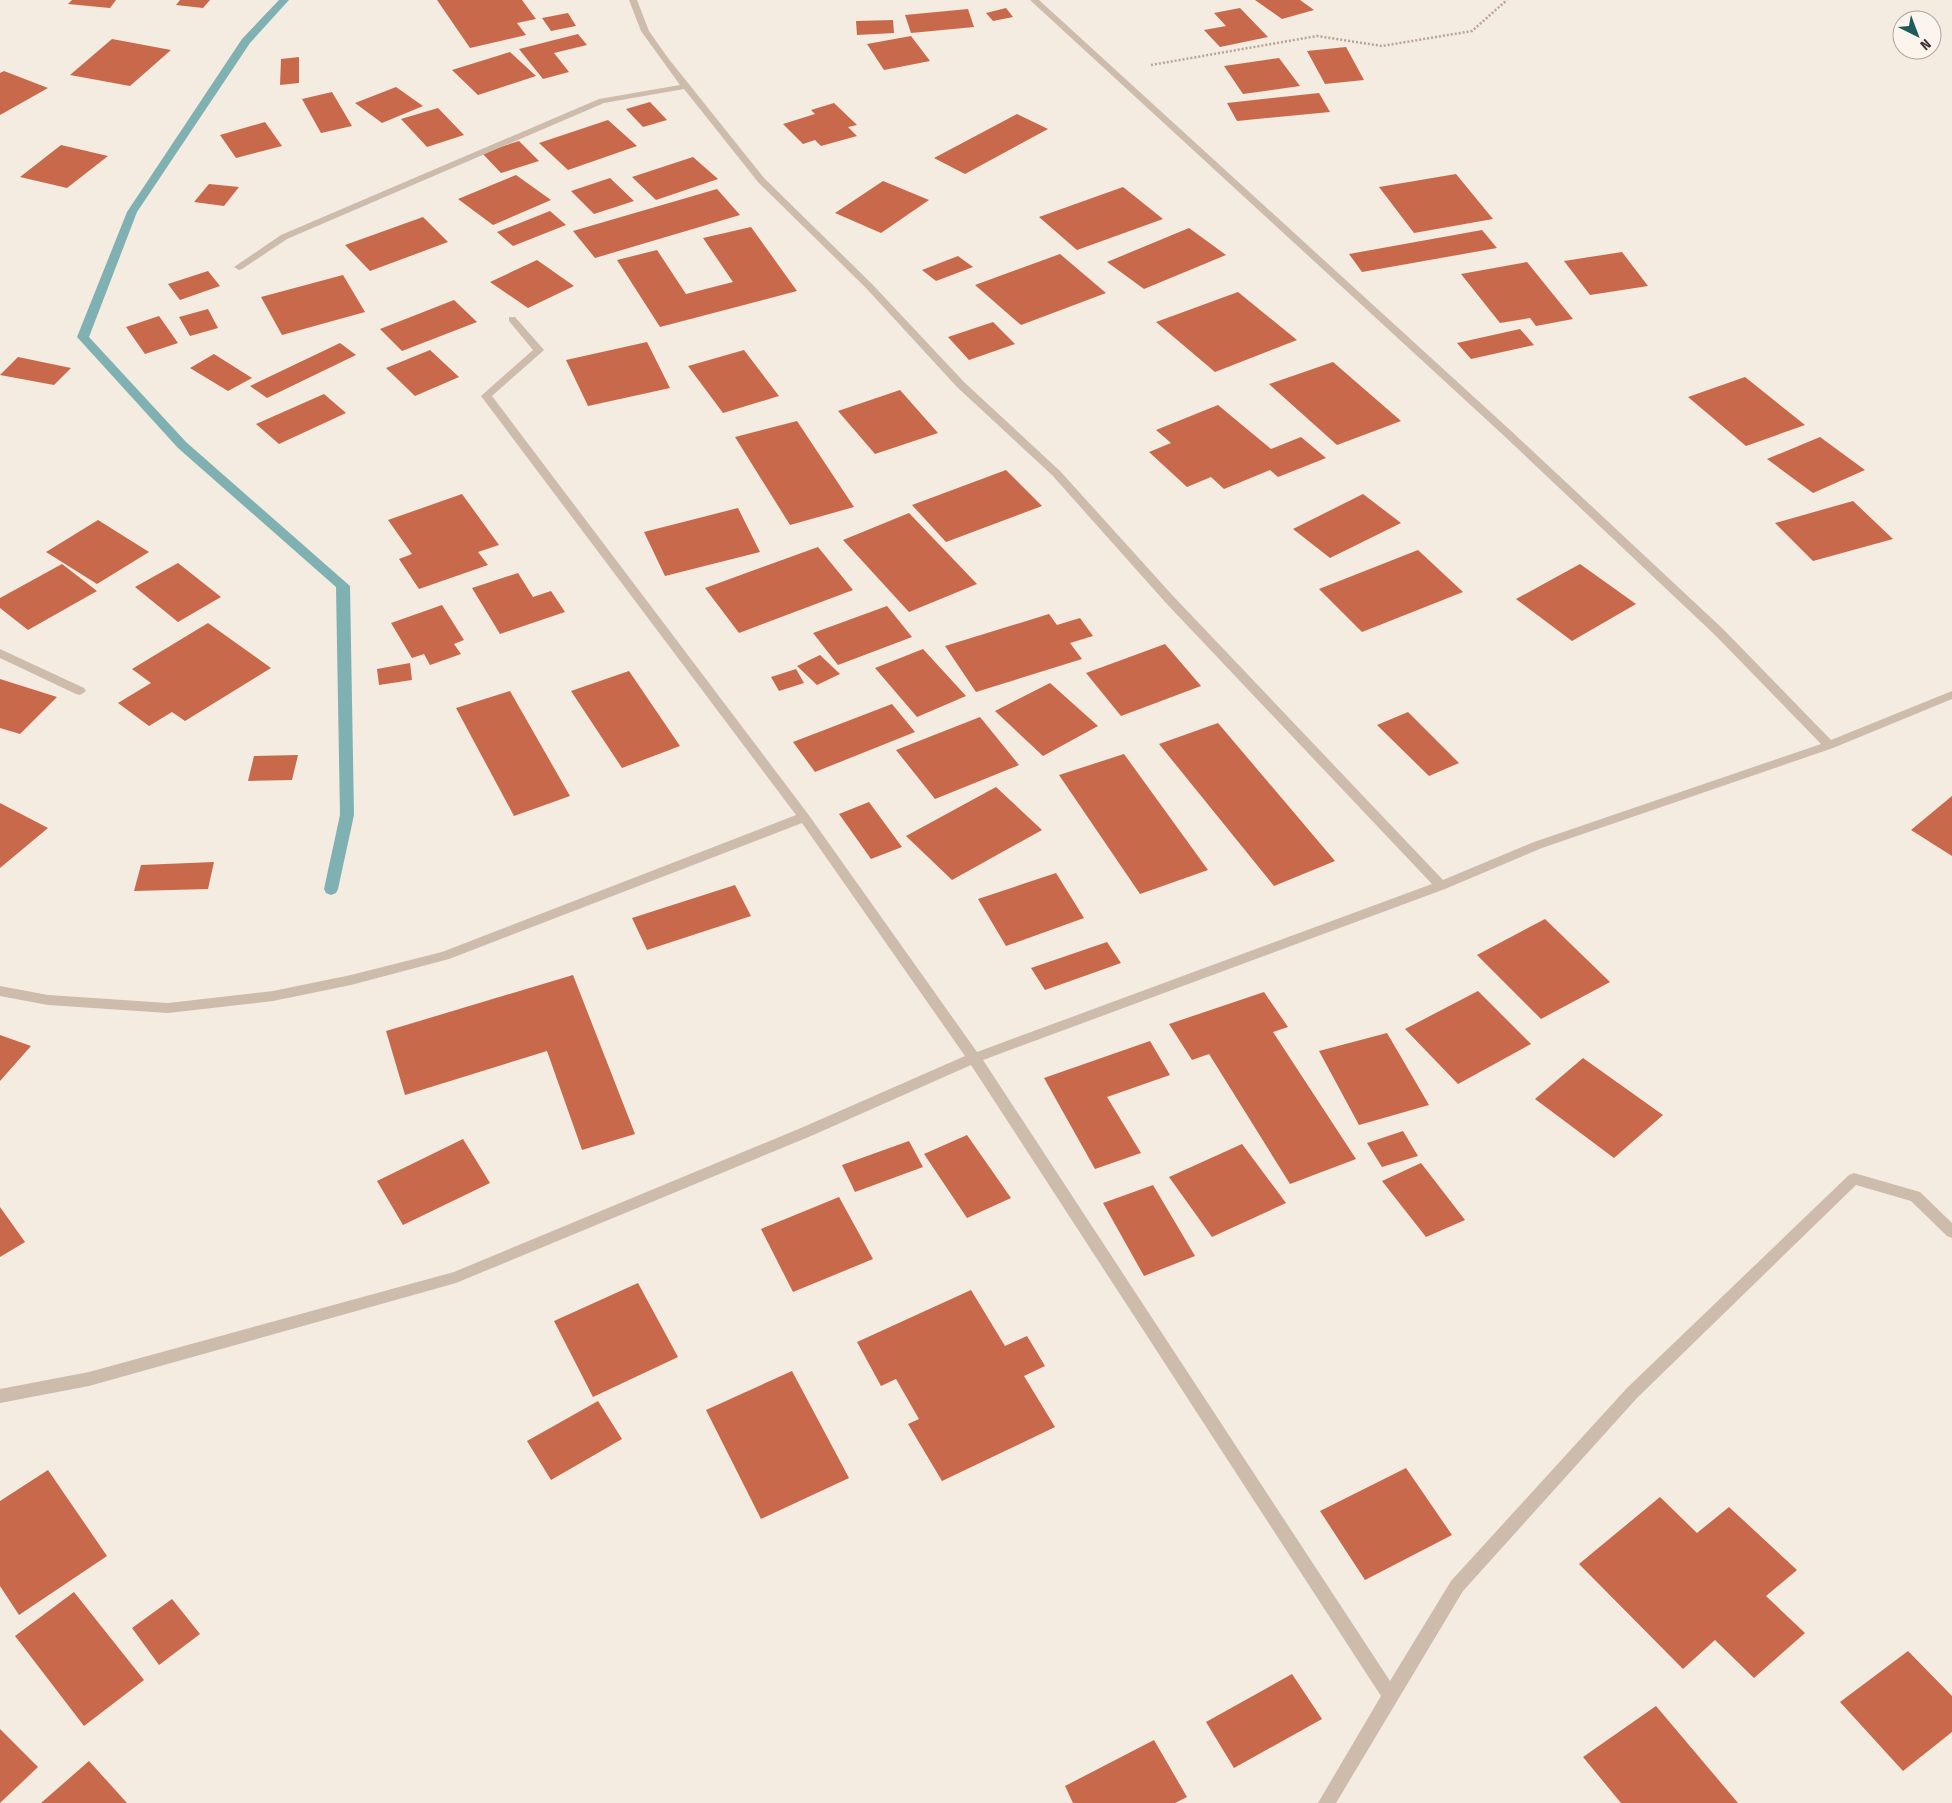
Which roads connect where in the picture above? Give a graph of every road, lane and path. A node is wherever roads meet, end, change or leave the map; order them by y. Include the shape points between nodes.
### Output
1 (633, 0) edge
2 (1034, 0) edge
3 (1507, 0) edge
4 (1112, 73) junction
5 (687, 86) junction
6 (239, 267) dead end
7 (512, 319) dead end
8 (0, 653) edge
9 (80, 691) dead end
10 (1952, 695) edge
11 (1829, 745) junction
12 (804, 817) junction
13 (1442, 886) junction
14 (0, 991) edge
15 (974, 1058) junction
16 (1952, 1232) edge
17 (0, 1396) edge
18 (1391, 1697) junction
19 (1326, 1803) edge

1 - 5 street via 644,31
2 - 4 street
3 - 4 path via 1472,30 1382,46 1317,36
4 - 11 street via 1461,390 1691,605
5 - 6 street via 602,100 284,237
5 - 13 street via 762,180 869,286 961,385 1056,474 1170,600
7 - 12 street via 539,350 486,396
8 - 9 street
10 - 11 street
11 - 13 street via 1538,845
12 - 14 street via 444,956 351,980 273,996 168,1008 48,1000
12 - 15 street
13 - 15 street
15 - 17 street via 806,1132 456,1277 88,1379
15 - 18 street
16 - 18 street via 1915,1196 1854,1180 1632,1393 1457,1586
18 - 19 street

